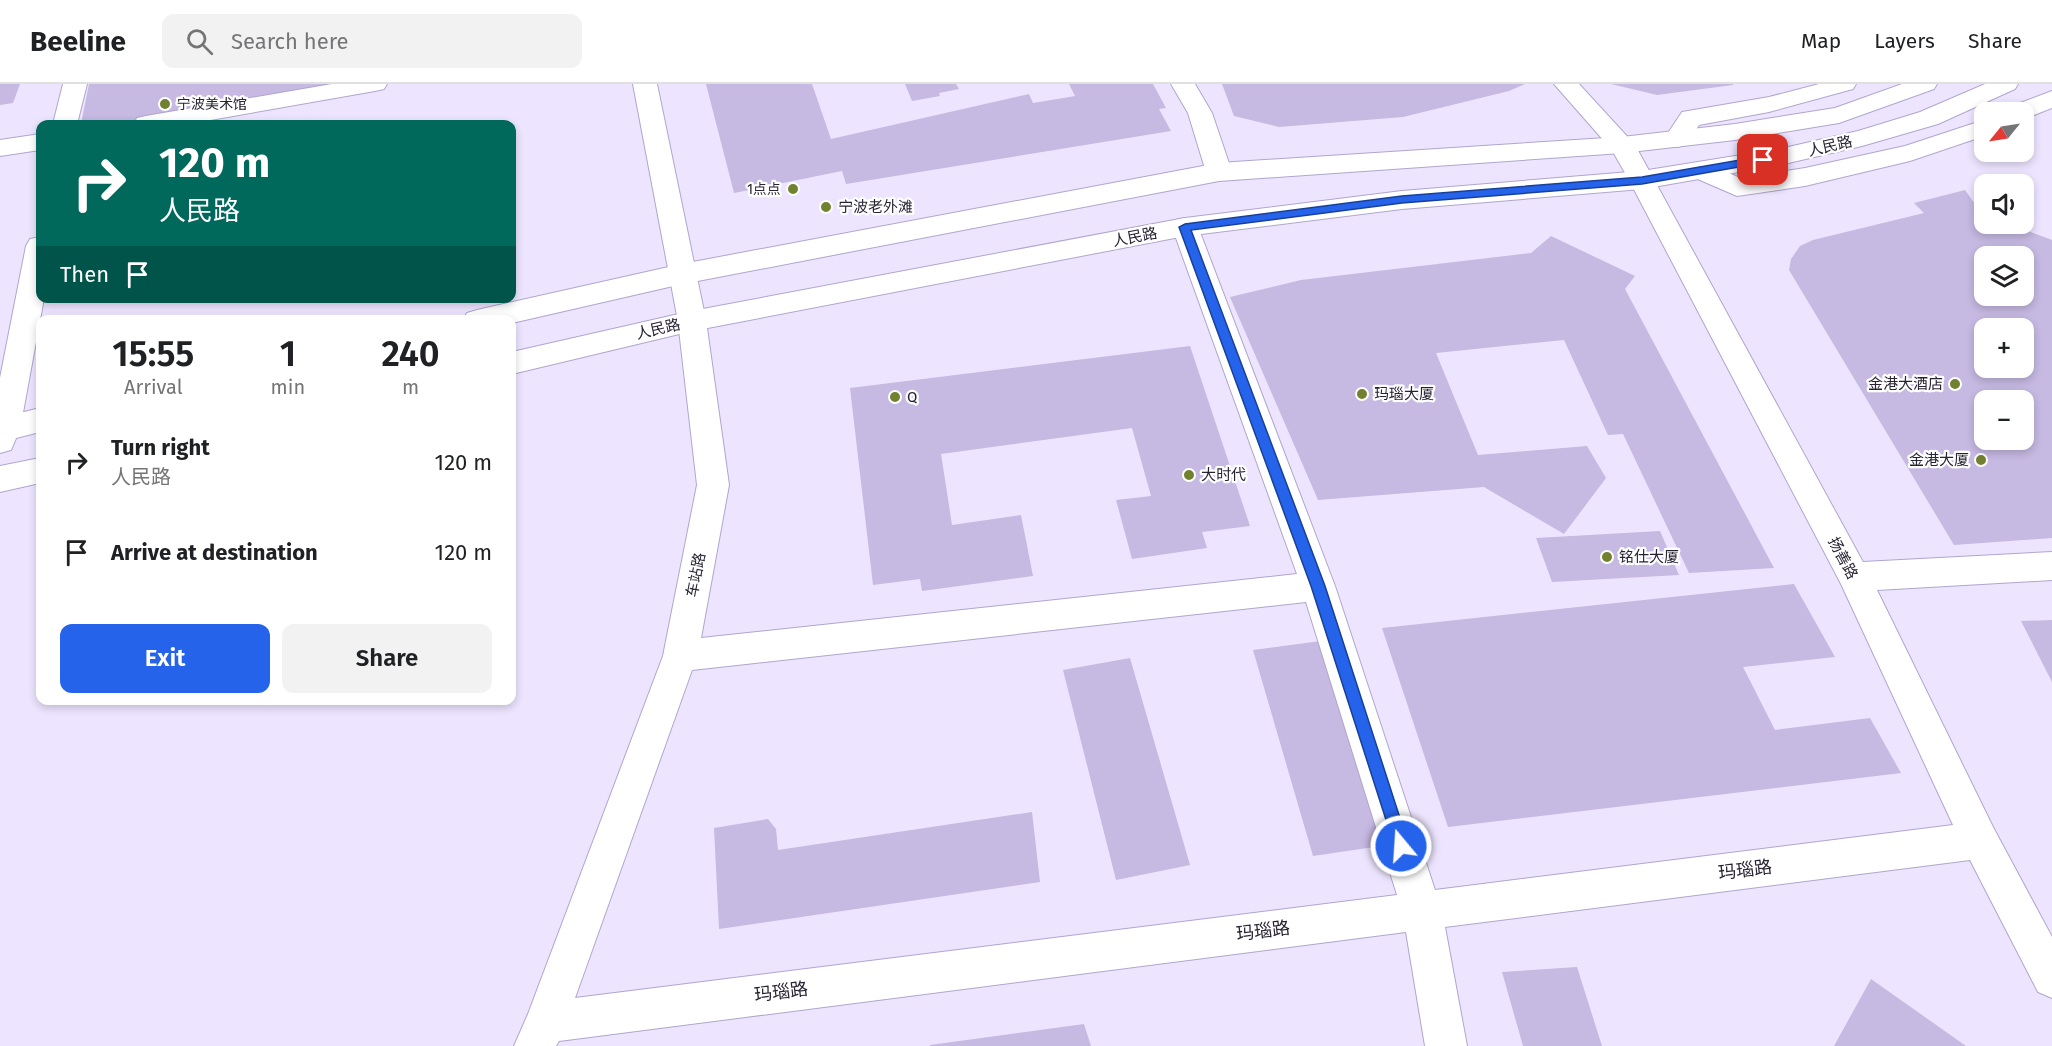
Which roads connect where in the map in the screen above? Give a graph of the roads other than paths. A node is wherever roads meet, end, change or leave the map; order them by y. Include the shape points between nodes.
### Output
1 (75, 84) edge
2 (375, 84) edge
3 (645, 84) edge
4 (1182, 84) edge
5 (1566, 84) edge
6 (1844, 84) edge
7 (1925, 84) edge
8 (2006, 84) edge
9 (66, 120) edge
10 (169, 120) edge
11 (1974, 131) edge
12 (1677, 138) junction
13 (36, 143) edge
14 (1622, 145) junction
15 (0, 148) edge
16 (1702, 171) junction
17 (1219, 172) junction
18 (1642, 180) junction
19 (1185, 227) junction
20 (36, 266) edge
21 (682, 274) junction
22 (499, 315) edge
23 (692, 321) junction
24 (516, 362) edge
25 (36, 421) edge
26 (2, 433) edge
27 (36, 472) edge
28 (0, 479) edge
29 (2052, 566) edge
30 (1854, 577) junction
31 (1318, 586) junction
32 (681, 656) junction
33 (1980, 840) junction
34 (1422, 910) junction
35 (2052, 978) edge
36 (541, 1034) edge
37 (1446, 1046) edge

1 - 9 street
2 - 10 street
3 - 21 street, 车站路
4 - 17 street via 1200,113
5 - 14 street, 扬善路
6 - 12 street via 1803,98 1691,118
7 - 12 street, 人民路 via 1839,115
8 - 16 street, 人民路 via 1929,118 1862,138
11 - 16 street via 1910,153 1805,177 1737,187
12 - 14 street, 人民路
13 - 15 street
14 - 17 street, 人民路
14 - 18 street, 扬善路
16 - 18 street, 人民路
17 - 21 street, 人民路
18 - 19 street, 人民路 via 1402,200
18 - 30 street, 扬善路
19 - 23 street, 人民路
19 - 31 street
20 - 26 street
21 - 22 street, 人民路
21 - 23 street, 车站路
23 - 24 street, 人民路
23 - 32 street, 车站路 via 712,485
25 - 26 street
27 - 28 street
29 - 30 street
30 - 33 street, 扬善路
31 - 32 street
31 - 34 street
32 - 36 street, 车站路
33 - 34 street, 玛瑙路
33 - 35 street, 扬善路
34 - 36 street, 玛瑙路
34 - 37 street

